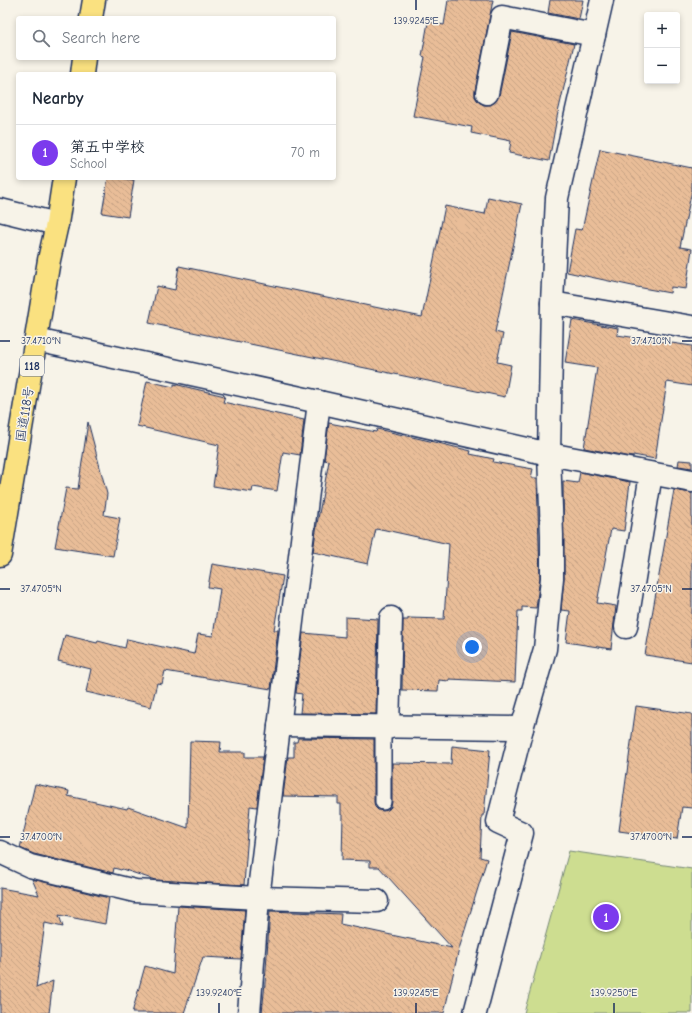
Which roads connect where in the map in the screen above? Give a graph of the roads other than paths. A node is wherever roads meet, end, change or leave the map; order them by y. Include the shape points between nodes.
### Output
1 (94, 0) edge
2 (602, 0) edge
3 (91, 16) edge
4 (594, 35) junction
5 (84, 60) edge
6 (82, 72) edge
7 (487, 93) dead end
8 (64, 180) edge
9 (0, 210) edge
10 (57, 224) junction
11 (552, 303) junction
12 (692, 327) edge
13 (36, 340) junction
14 (318, 402) junction
15 (549, 454) junction
16 (651, 474) junction
17 (692, 481) edge
18 (1, 547) edge
19 (391, 618) dead end
20 (626, 627) dead end
21 (279, 725) junction
22 (385, 727) junction
23 (522, 728) junction
24 (383, 802) dead end
25 (0, 852) edge
26 (258, 898) junction
27 (377, 901) dead end
28 (249, 1013) edge
29 (475, 1013) edge

1 - 3 highway
2 - 4 street
4 - 7 street via 502,17
4 - 11 street via 557,198
5 - 6 highway
8 - 10 highway, 国道118号 / 118
9 - 10 street
10 - 13 highway, 国道118号 / 118
11 - 12 street
11 - 15 street
13 - 14 street
13 - 18 highway, 国道118号 / 118
14 - 15 street
14 - 21 street
15 - 16 street
15 - 23 street via 552,564 545,649
16 - 17 street
16 - 20 street
19 - 22 street
21 - 22 street
21 - 26 street
22 - 23 street
22 - 24 lane
23 - 29 street via 498,822 522,833
25 - 26 street via 30,866 135,891
26 - 27 street
26 - 28 street

